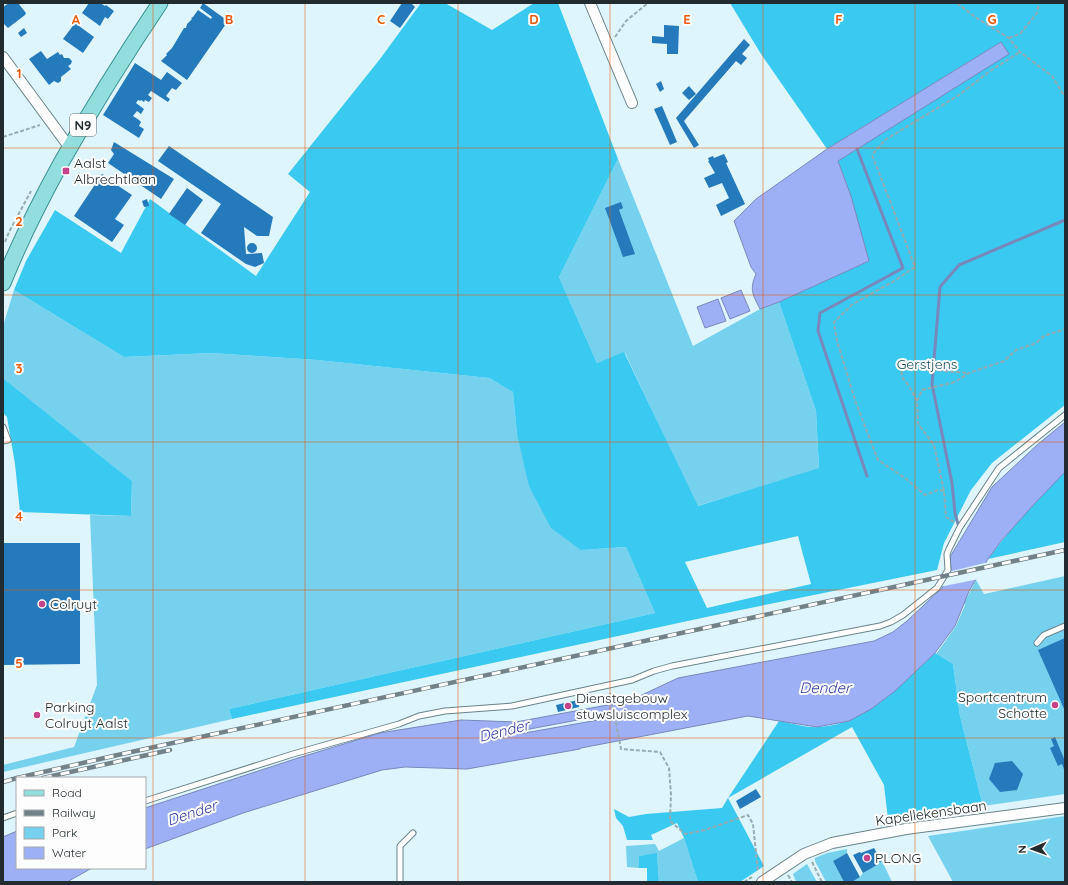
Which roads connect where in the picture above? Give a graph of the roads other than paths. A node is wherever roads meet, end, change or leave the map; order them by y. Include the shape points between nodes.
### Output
1 (160, 3) edge
2 (590, 3) edge
3 (3, 57) edge
4 (632, 103) dead end
5 (70, 148) junction
6 (3, 283) edge
7 (1065, 416) edge
8 (3, 427) edge
9 (5, 440) edge
10 (1065, 626) edge
11 (1037, 644) dead end
12 (146, 801) edge
13 (1065, 808) edge
14 (16, 813) edge
15 (3, 818) edge
16 (414, 834) dead end
17 (760, 878) edge
18 (400, 882) edge

1 - 5 main road, N9 via 106,86
2 - 4 street
3 - 5 street
5 - 6 main road, N9 via 30,220
7 - 12 lane via 999,468 960,526 949,549 948,570 937,588 891,622 672,666 632,680 512,706 445,711 419,716
8 - 9 lane
10 - 11 lane via 1044,636
13 - 17 street, Kapellekensbaan via 906,829 832,843 806,853
14 - 15 lane
16 - 18 lane via 400,846

